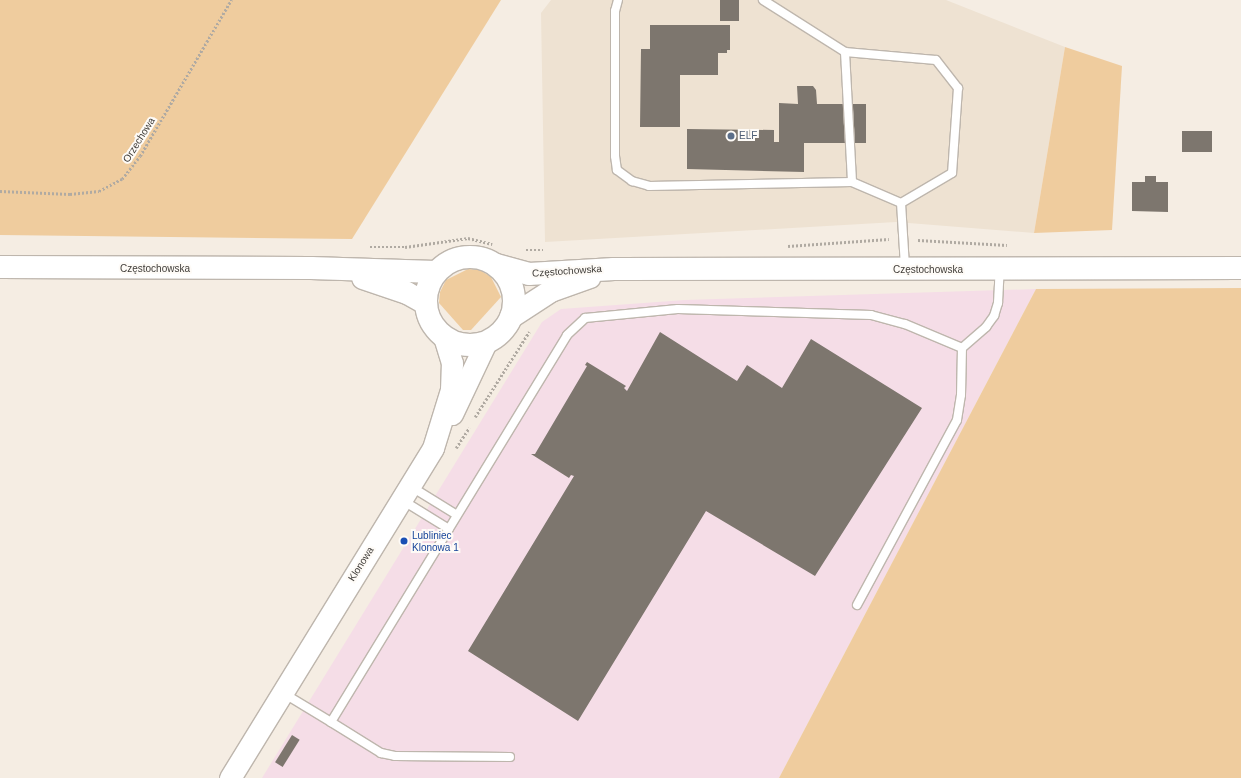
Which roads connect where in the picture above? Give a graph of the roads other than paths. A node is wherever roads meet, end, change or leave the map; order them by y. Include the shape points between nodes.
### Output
1 (618, 0) edge
2 (763, 0) edge
3 (845, 52) junction
4 (852, 182) junction
5 (901, 203) junction
6 (496, 265) junction
7 (0, 267) edge
8 (310, 268) junction
9 (1241, 268) edge
10 (614, 269) junction
11 (905, 270) junction
12 (1000, 270) junction
13 (436, 272) junction
14 (425, 303) junction
15 (511, 317) junction
16 (444, 337) junction
17 (486, 342) junction
18 (962, 348) junction
19 (433, 448) junction
20 (406, 493) junction
21 (457, 515) junction
22 (449, 529) junction
23 (857, 605) dead end
24 (282, 692) junction
25 (332, 722) junction
26 (510, 757) dead end
27 (230, 778) edge

1 - 4 lane via 615,10 617,170 632,181 649,186
2 - 3 lane
3 - 4 lane
3 - 5 lane via 936,60 958,88 952,172
4 - 5 lane
5 - 11 lane
6 - 10 main road, Częstochowska via 529,274
6 - 13 main road via 485,259 472,257 446,263
6 - 15 main road via 512,288 514,302
7 - 8 main road, Częstochowska
8 - 13 main road, Częstochowska
8 - 14 main road, Częstochowska via 379,282
9 - 12 main road, Częstochowska
10 - 11 main road, Częstochowska
10 - 15 main road, Częstochowska via 552,291
11 - 12 main road, Częstochowska
12 - 18 lane via 998,303 994,316 986,327
13 - 14 main road via 429,283
14 - 16 main road via 431,322
15 - 17 main road via 504,329
16 - 17 main road via 465,345
16 - 19 street, Klonowa via 452,363 451,390
17 - 19 street
18 - 21 lane via 905,324 872,315 678,309 585,318 567,335
18 - 23 lane via 961,395 957,420
19 - 20 street, Klonowa
20 - 21 lane
20 - 22 lane
20 - 24 street, Klonowa
21 - 22 lane
22 - 25 lane
24 - 25 lane
24 - 27 street, Klonowa
25 - 26 lane via 381,753 395,756

